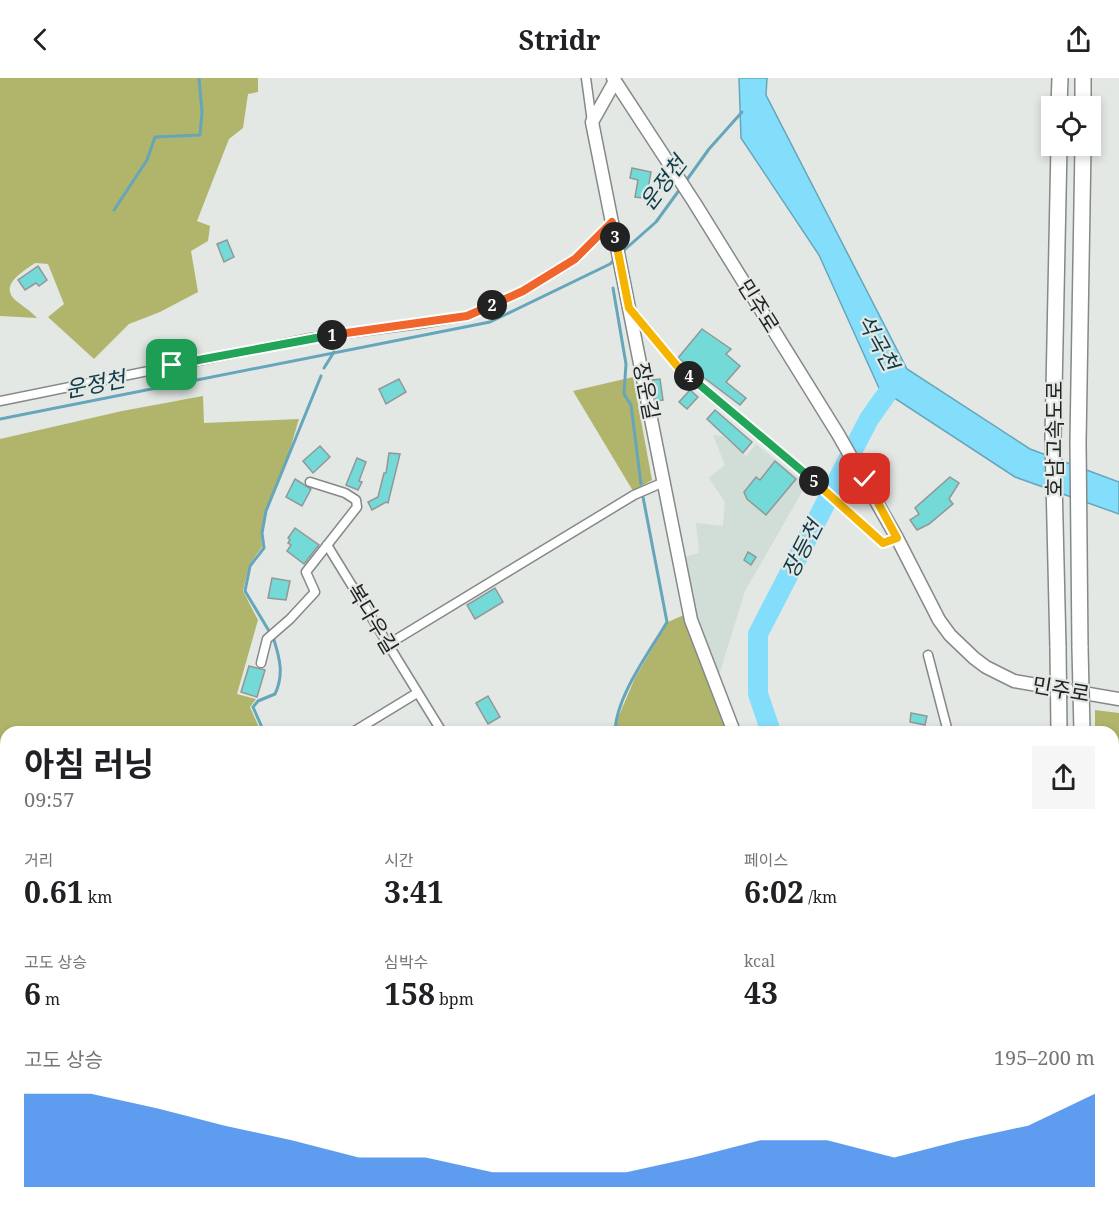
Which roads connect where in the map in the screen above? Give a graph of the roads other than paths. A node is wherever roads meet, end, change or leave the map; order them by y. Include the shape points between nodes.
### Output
1 (586, 78) edge
2 (1060, 78) edge
3 (1083, 78) edge
4 (614, 80) edge
5 (1059, 96) edge
6 (1083, 96) edge
7 (592, 123) junction
8 (1059, 156) edge
9 (1083, 156) edge
10 (613, 228) junction
11 (629, 308) junction
12 (0, 401) edge
13 (310, 482) dead end
14 (664, 482) junction
15 (897, 538) junction
16 (327, 544) junction
17 (387, 645) junction
18 (928, 655) dead end
19 (261, 663) dead end
20 (417, 693) junction
21 (1119, 699) edge
22 (363, 726) edge
23 (438, 726) edge
24 (732, 726) edge
25 (946, 726) edge
26 (1059, 726) edge
27 (1082, 726) edge

1 - 7 street, 장운길
2 - 5 highway
3 - 6 highway
4 - 7 main road
4 - 15 main road, 민주로 via 838,434
7 - 10 main road, 장운길
8 - 26 highway, 호남고속도로, bridge via 1053,439
9 - 27 highway, 호남고속도로, bridge via 1078,442
10 - 11 main road, 장운길
10 - 12 street via 575,259 523,291 467,316 311,338
11 - 14 main road, 장운길
11 - 15 street via 678,367 883,543
13 - 16 street, 복다우길 via 356,500 357,507
14 - 17 street via 634,495
14 - 24 main road, 장운길 via 692,620
15 - 21 main road, 민주로 via 939,620 962,648 986,667 1014,681
16 - 17 street, 복다우길
16 - 19 street, 복다우길 via 306,572 315,592 267,639
17 - 20 street, 복다우길
18 - 25 street
20 - 22 street
20 - 23 street, 복다우길

